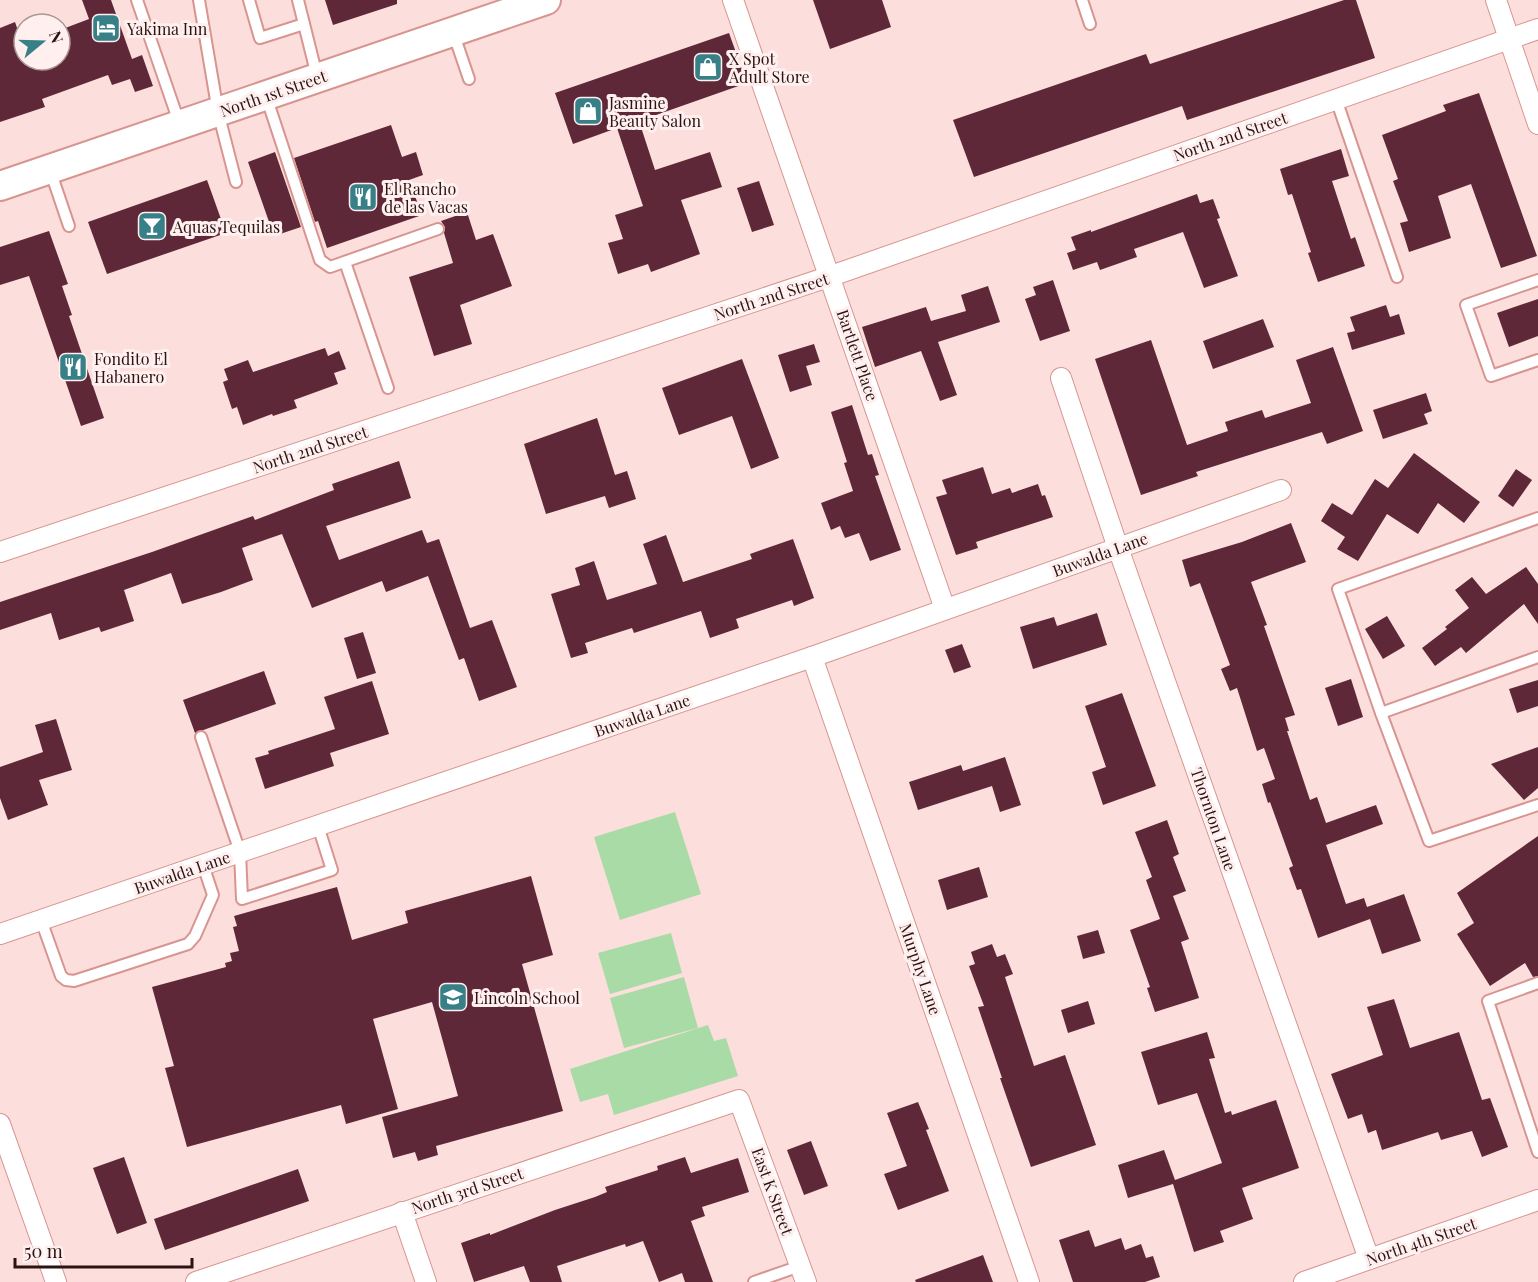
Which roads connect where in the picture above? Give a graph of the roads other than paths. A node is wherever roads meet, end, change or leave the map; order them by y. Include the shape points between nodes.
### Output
1 (137, 0) edge
2 (199, 0) edge
3 (249, 0) edge
4 (298, 0) edge
5 (546, 0) edge
6 (733, 0) edge
7 (1082, 0) edge
8 (1496, 0) edge
9 (515, 5) edge
10 (304, 24) junction
11 (1090, 24) dead end
12 (1538, 29) edge
13 (453, 32) junction
14 (1509, 39) junction
15 (318, 78) junction
16 (469, 79) dead end
17 (266, 96) junction
18 (1336, 99) junction
19 (218, 112) junction
20 (1538, 124) edge
21 (180, 125) junction
22 (50, 169) junction
23 (236, 182) dead end
24 (0, 186) edge
25 (69, 226) dead end
26 (438, 229) dead end
27 (345, 262) junction
28 (831, 276) junction
29 (1397, 277) dead end
30 (1538, 280) edge
31 (1538, 360) edge
32 (1061, 378) dead end
33 (388, 388) dead end
34 (1281, 490) dead end
35 (1538, 518) edge
36 (1118, 548) junction
37 (0, 552) edge
38 (945, 609) junction
39 (812, 657) junction
40 (1538, 657) edge
41 (1381, 713) junction
42 (201, 737) dead end
43 (1538, 806) edge
44 (318, 826) junction
45 (240, 852) junction
46 (203, 865) junction
47 (42, 920) junction
48 (0, 934) edge
49 (1538, 983) edge
50 (740, 1100) joint
51 (0, 1124) edge
52 (1538, 1152) edge
53 (5, 1156) edge
54 (1538, 1200) edge
55 (402, 1212) junction
56 (1369, 1259) junction
57 (803, 1274) edge
58 (56, 1282) edge
59 (196, 1282) edge
60 (426, 1282) edge
61 (754, 1282) edge
62 (1029, 1282) edge
63 (1304, 1282) edge

1 - 21 lane
2 - 19 lane
3 - 10 lane via 260,38
4 - 10 lane
5 - 9 main road, North 1st Street
6 - 28 street, Bartlett Place
7 - 11 lane
8 - 14 street
9 - 13 main road, North 1st Street
10 - 15 lane
12 - 14 street, North 2nd Street
13 - 15 main road, North 1st Street
13 - 16 lane
14 - 18 street, North 2nd Street
14 - 20 street
15 - 17 main road, North 1st Street
17 - 19 main road, North 1st Street
17 - 27 lane via 320,260 330,267
18 - 28 street, North 2nd Street
18 - 29 lane
19 - 21 main road, North 1st Street
19 - 23 lane
21 - 22 main road, North 1st Street
22 - 24 main road, North 1st Street
22 - 25 lane
26 - 27 lane
27 - 33 lane
28 - 37 street, North 2nd Street
28 - 38 street, Bartlett Place
30 - 31 lane via 1466,305 1491,376
32 - 36 street, Thornton Lane
34 - 36 street, Buwalda Lane
35 - 41 lane via 1338,589
36 - 38 street, Buwalda Lane
36 - 56 street, Thornton Lane
38 - 39 street, Buwalda Lane
39 - 44 street, Buwalda Lane
39 - 62 street, Murphy Lane
40 - 41 lane
41 - 43 lane via 1429,841
42 - 45 lane
44 - 45 street, Buwalda Lane
44 - 45 lane via 332,870 242,899
45 - 46 street, Buwalda Lane
46 - 47 street, Buwalda Lane
46 - 47 lane via 213,895 188,944 74,981 66,980 61,976
47 - 48 street, Buwalda Lane
49 - 52 lane via 1488,1001
50 - 55 street, North 3rd Street
50 - 57 street, East K Street
51 - 53 street
53 - 58 street
54 - 56 street, North 4th Street
55 - 59 street, North 3rd Street
55 - 60 street
56 - 63 street, North 4th Street
57 - 61 lane

